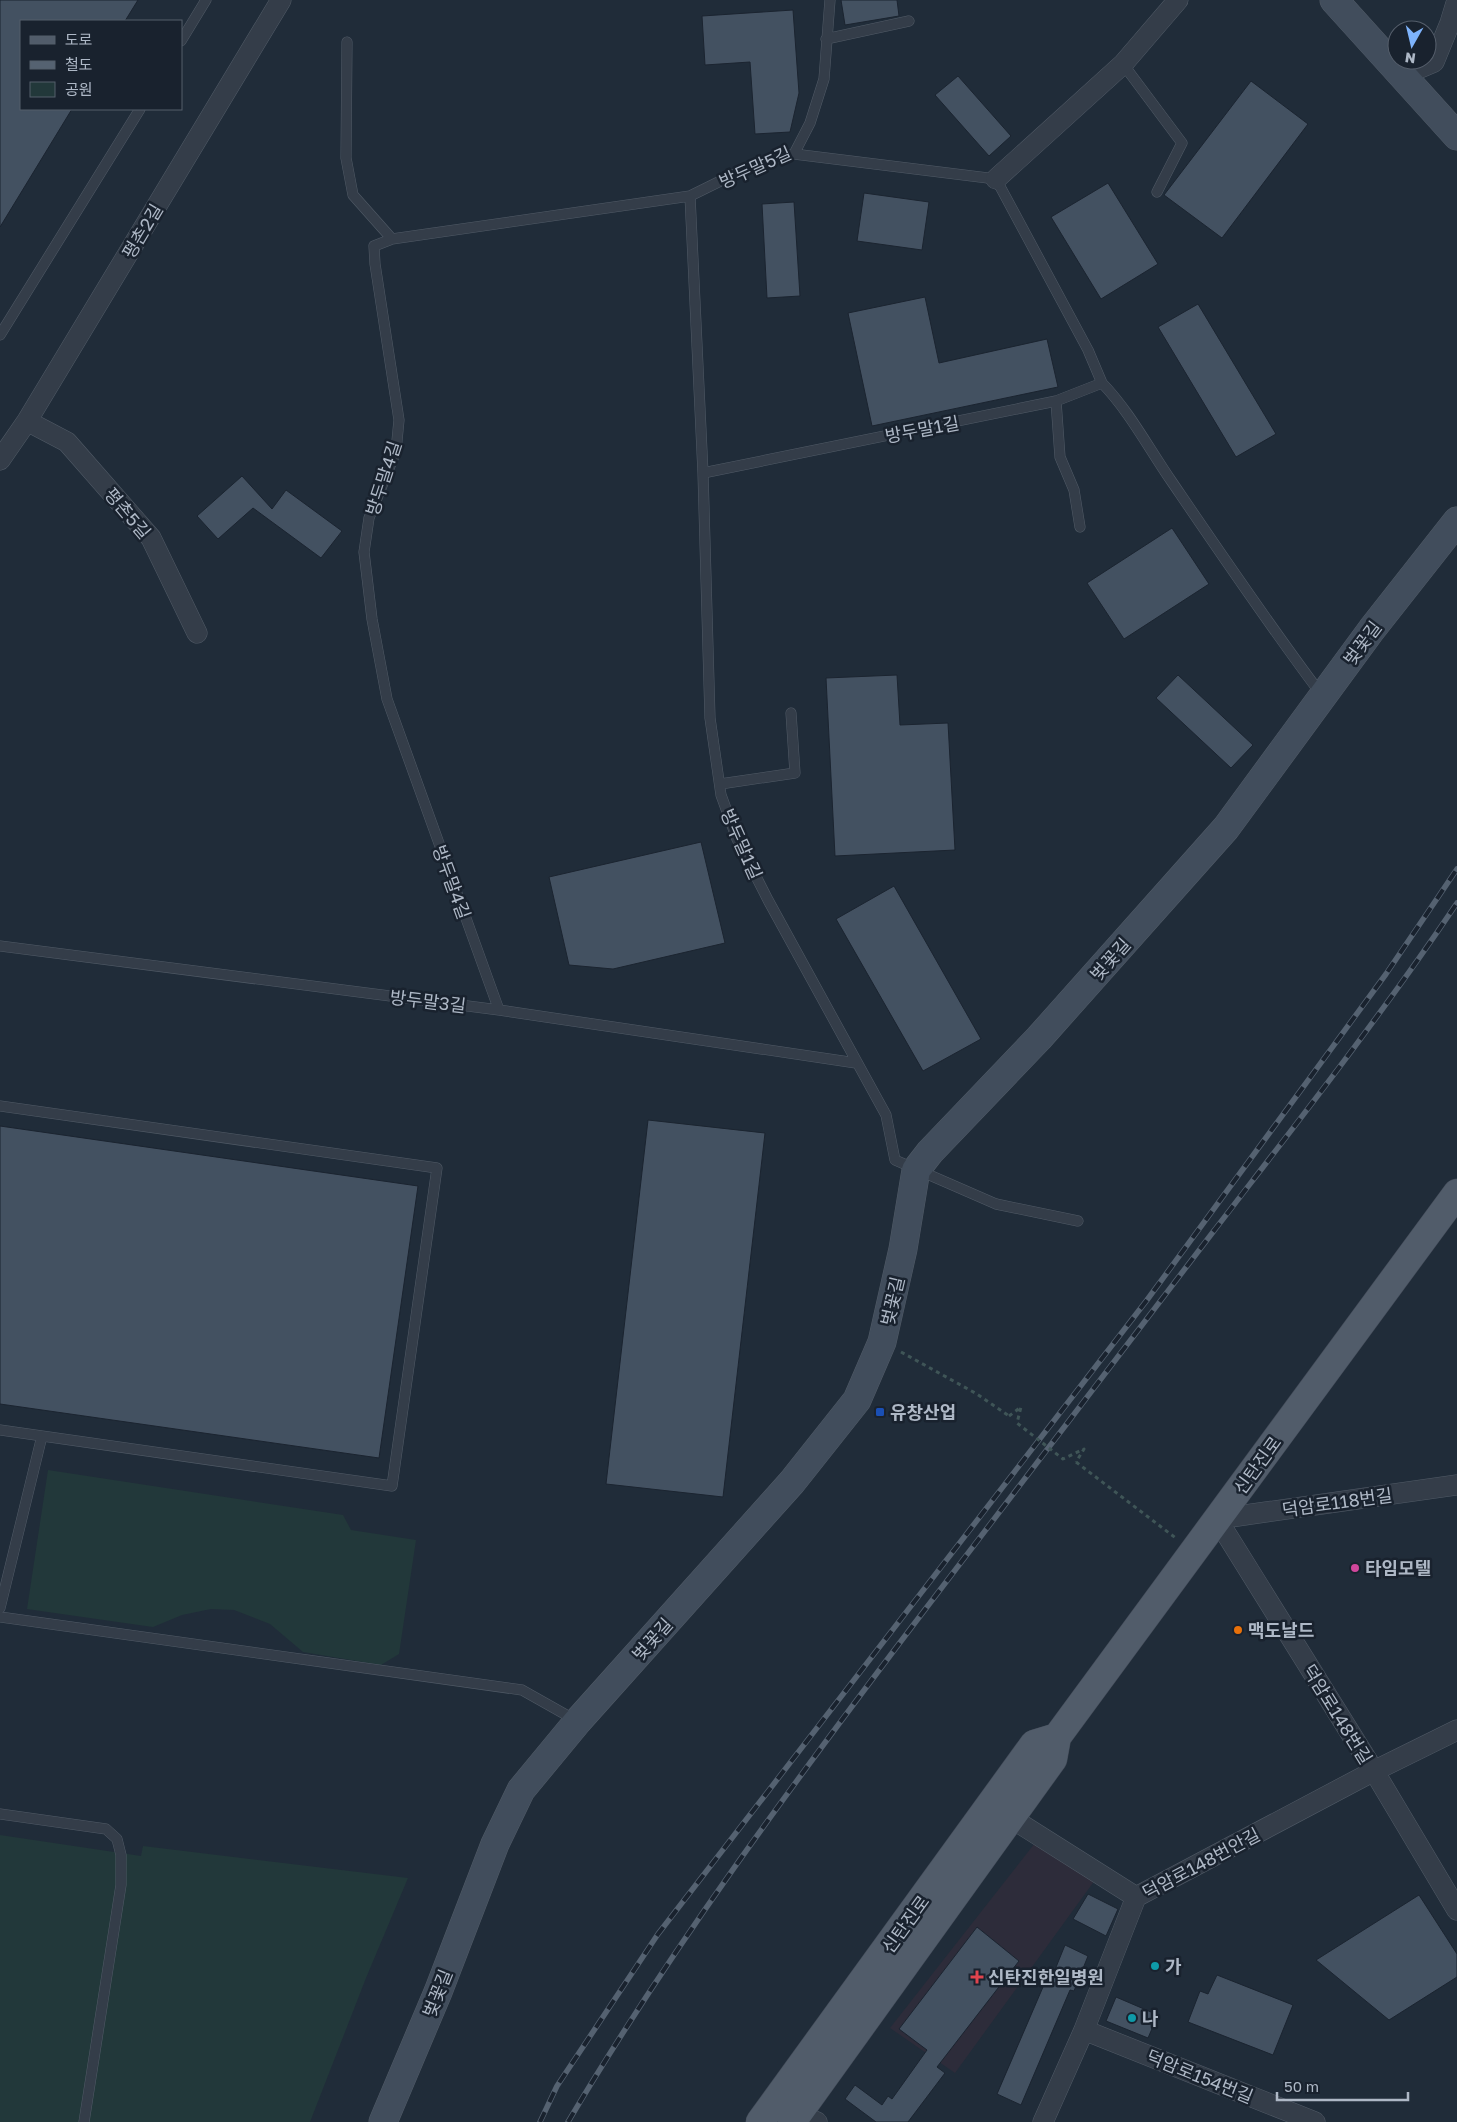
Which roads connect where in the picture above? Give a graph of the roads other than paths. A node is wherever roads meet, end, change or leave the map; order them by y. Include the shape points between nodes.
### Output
1 (206, 0) edge
2 (281, 0) edge
3 (830, 0) edge
4 (1178, 0) edge
5 (1334, 0) edge
6 (1456, 0) edge
7 (909, 21) dead end
8 (182, 39) edge
9 (826, 39) junction
10 (347, 42) dead end
11 (1123, 64) junction
12 (1401, 76) junction
13 (139, 110) edge
14 (1457, 136) edge
15 (794, 154) junction
16 (996, 180) junction
17 (1157, 192) dead end
18 (690, 196) junction
19 (392, 239) junction
20 (0, 335) edge
21 (1102, 382) junction
22 (1056, 401) junction
23 (27, 421) junction
24 (0, 460) edge
25 (703, 473) junction
26 (1457, 520) edge
27 (1080, 527) dead end
28 (196, 633) dead end
29 (1322, 696) junction
30 (791, 713) dead end
31 (720, 784) junction
32 (2, 949) edge
33 (499, 1010) junction
34 (856, 1062) junction
35 (0, 1106) edge
36 (916, 1170) junction
37 (1457, 1193) edge
38 (1078, 1221) dead end
39 (0, 1430) edge
40 (42, 1436) junction
41 (1457, 1485) edge
42 (1218, 1519) junction
43 (0, 1608) edge
44 (0, 1617) edge
45 (578, 1721) junction
46 (1457, 1730) edge
47 (1057, 1736) junction
48 (1374, 1771) junction
49 (0, 1814) edge
50 (1011, 1818) junction
51 (1136, 1897) junction
52 (1457, 1910) edge
53 (1084, 2030) junction
54 (802, 2119) edge
55 (84, 2122) edge
56 (383, 2122) edge
57 (760, 2122) edge
58 (1043, 2122) edge
59 (1315, 2122) edge

1 - 8 lane
2 - 23 street, 평촌2길
3 - 9 lane, 방두말5길
4 - 11 street
5 - 12 street
6 - 12 street via 1434,62
7 - 9 lane
9 - 15 lane, 방두말5길 via 824,79 810,123
10 - 19 lane via 346,158 352,195
11 - 16 street
11 - 17 lane via 1182,143
12 - 14 street
13 - 20 lane
15 - 16 lane
15 - 18 lane, 방두말5길 via 759,162
16 - 21 lane
18 - 19 lane, 방두말4길
18 - 25 lane, 방두말1길
19 - 33 lane, 방두말4길 via 374,246 399,420 396,451 369,518 364,552 372,619 388,699
21 - 22 lane, 방두말1길
21 - 29 lane via 1121,402 1149,450
22 - 25 lane, 방두말1길
22 - 27 lane via 1060,457 1074,490
23 - 24 street, 평촌2길
23 - 28 street, 평촌5길 via 67,442 151,538
25 - 31 lane, 방두말1길 via 710,718
26 - 29 street, 벚꽃길
29 - 36 street, 벚꽃길 via 1226,828
30 - 31 lane via 795,773
31 - 34 lane, 방두말1길 via 737,838
32 - 33 lane, 방두말3길
33 - 34 lane, 방두말3길
34 - 36 lane, 방두말1길 via 886,1115 895,1160
35 - 40 lane via 437,1168 392,1486
36 - 38 lane via 996,1204
36 - 45 street, 벚꽃길 via 903,1249 882,1342 856,1400 792,1482
37 - 42 main road, 신탄진로
39 - 40 lane
40 - 43 lane
41 - 42 street, 덕암로118번길
42 - 47 main road, 신탄진로
42 - 48 street, 덕암로148번길
44 - 45 lane via 522,1690
45 - 56 street, 벚꽃길 via 521,1790 495,1844
46 - 48 street, 덕암로148번안길
47 - 50 main road, 신탄진로 via 1053,1759
47 - 57 main road, 신탄진로 via 1034,1744
48 - 51 street, 덕암로148번안길
48 - 52 street, 덕암로148번길
49 - 55 lane via 106,1829 117,1839 121,1855 121,1885
50 - 51 street
50 - 54 main road, 신탄진로
51 - 53 street, 덕암로148번안길
53 - 58 street, 덕암로148번안길
53 - 59 street, 덕암로154번길

